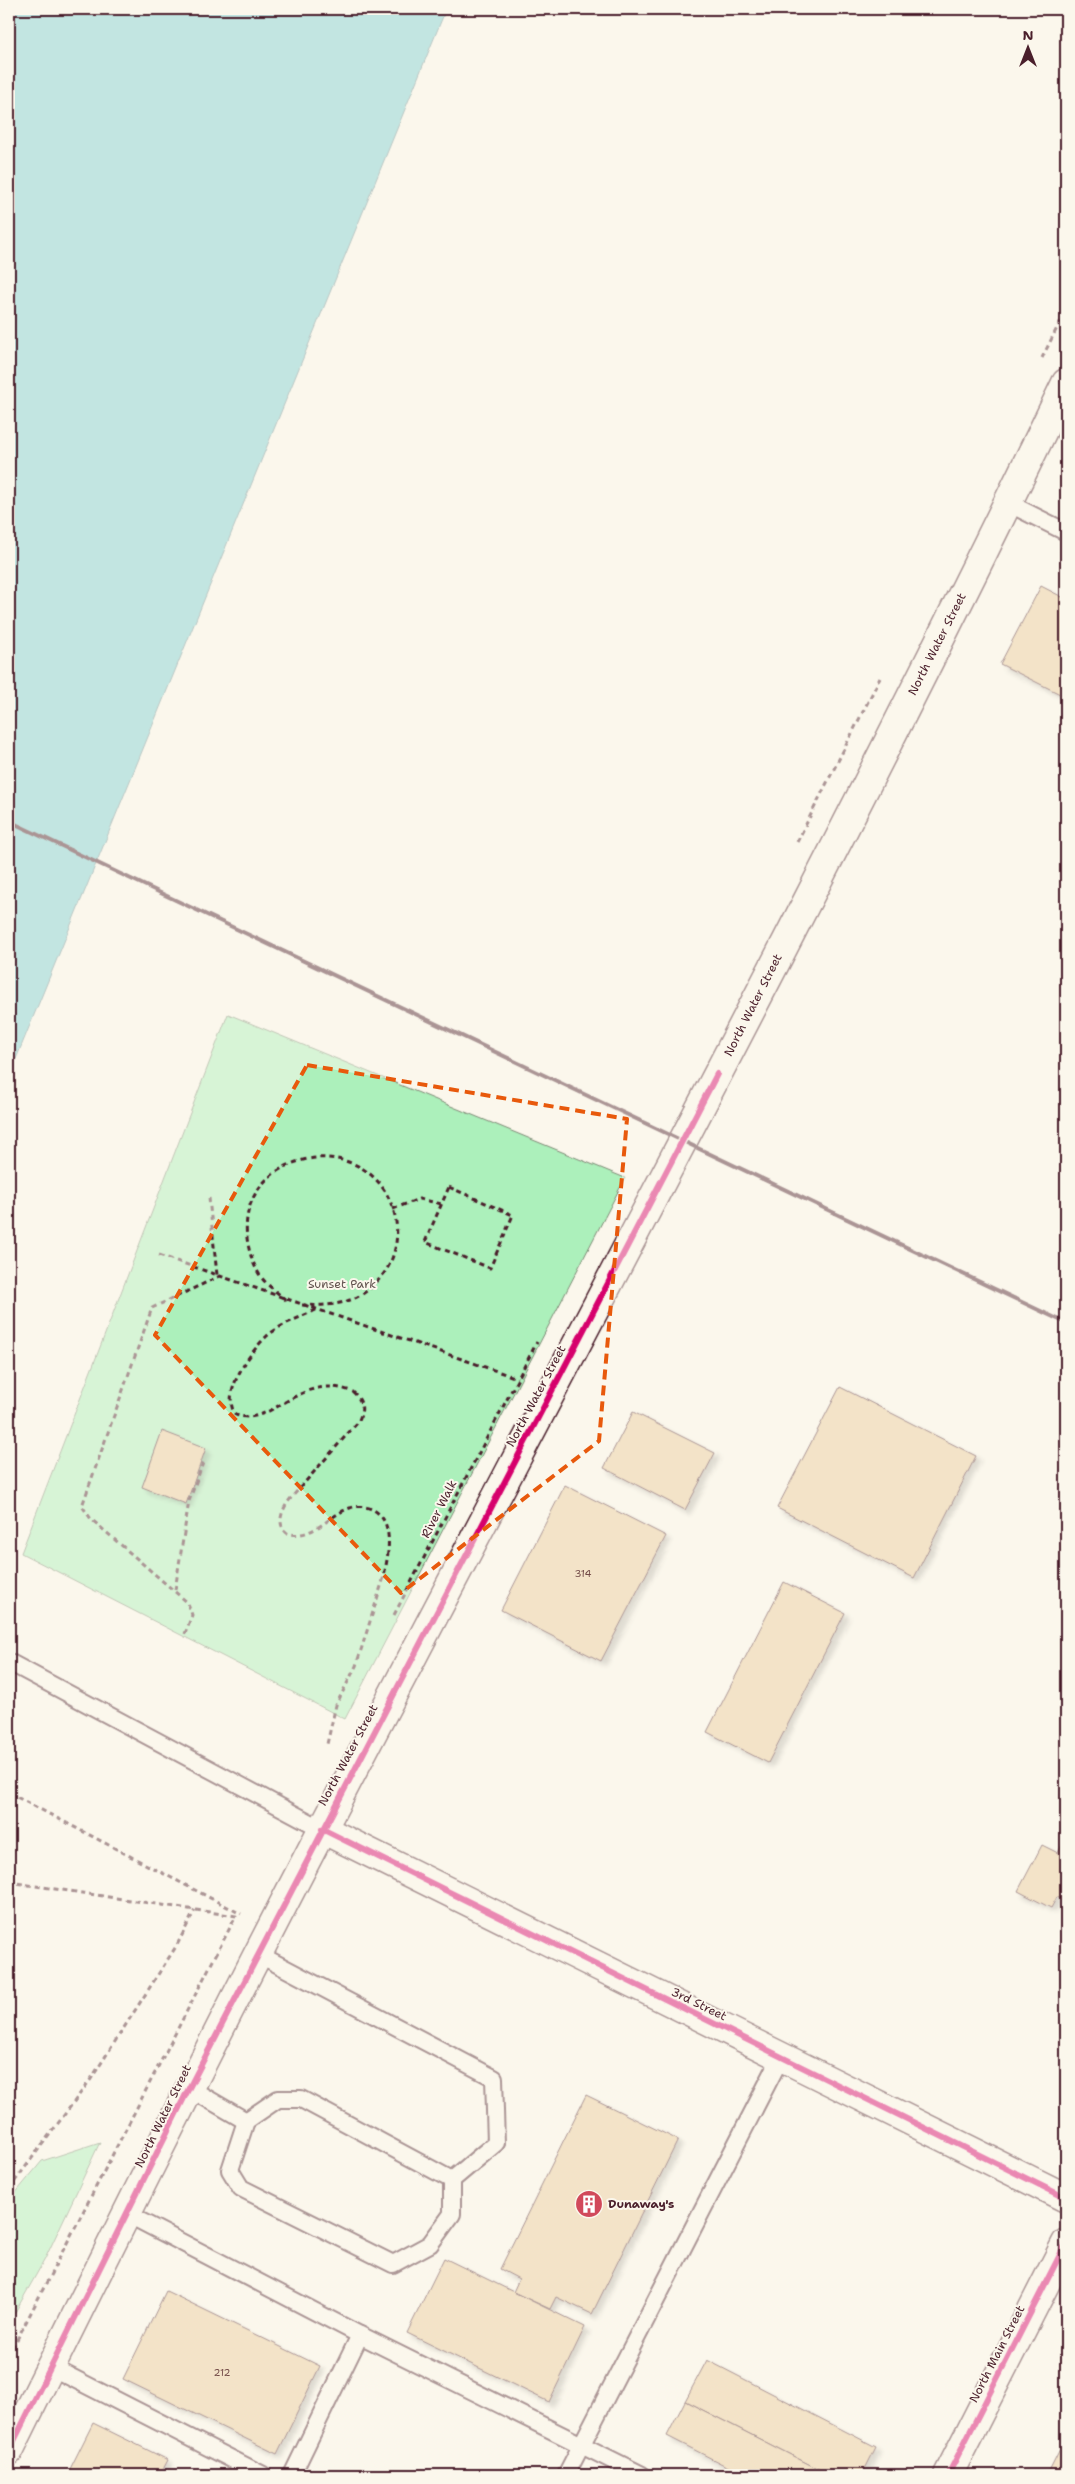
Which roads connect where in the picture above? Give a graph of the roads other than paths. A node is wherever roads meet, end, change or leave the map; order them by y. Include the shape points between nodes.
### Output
1 (1066, 383) edge
2 (1008, 503) junction
3 (1066, 532) edge
4 (9, 1662) edge
5 (322, 1829) junction
6 (258, 1954) junction
7 (781, 2057) junction
8 (189, 2088) junction
9 (246, 2121) junction
10 (452, 2180) junction
11 (1066, 2198) edge
12 (127, 2214) junction
13 (1066, 2243) edge
14 (360, 2335) junction
15 (51, 2367) junction
16 (581, 2444) junction
17 (9, 2451) edge
18 (615, 2468) edge
19 (262, 2475) edge
20 (292, 2475) edge
21 (566, 2475) edge
22 (642, 2475) edge
23 (948, 2475) edge

1 - 2 street, North Water Street
2 - 3 lane
2 - 5 street, North Water Street via 718,1074
4 - 5 lane
5 - 6 street, North Water Street
5 - 7 street, 3rd Street
6 - 8 street, North Water Street
6 - 10 lane via 494,2078 496,2143
7 - 11 street, 3rd Street
7 - 16 lane
8 - 9 lane
8 - 12 street, North Water Street
9 - 10 lane via 278,2099 301,2099
9 - 10 lane via 230,2170 241,2188 393,2264 430,2244 452,2214
12 - 14 lane
12 - 15 street, North Water Street
13 - 23 street, North Main Street
14 - 16 lane
14 - 20 lane
15 - 17 street, North Water Street
15 - 19 lane
16 - 18 lane
16 - 21 lane
18 - 22 lane

